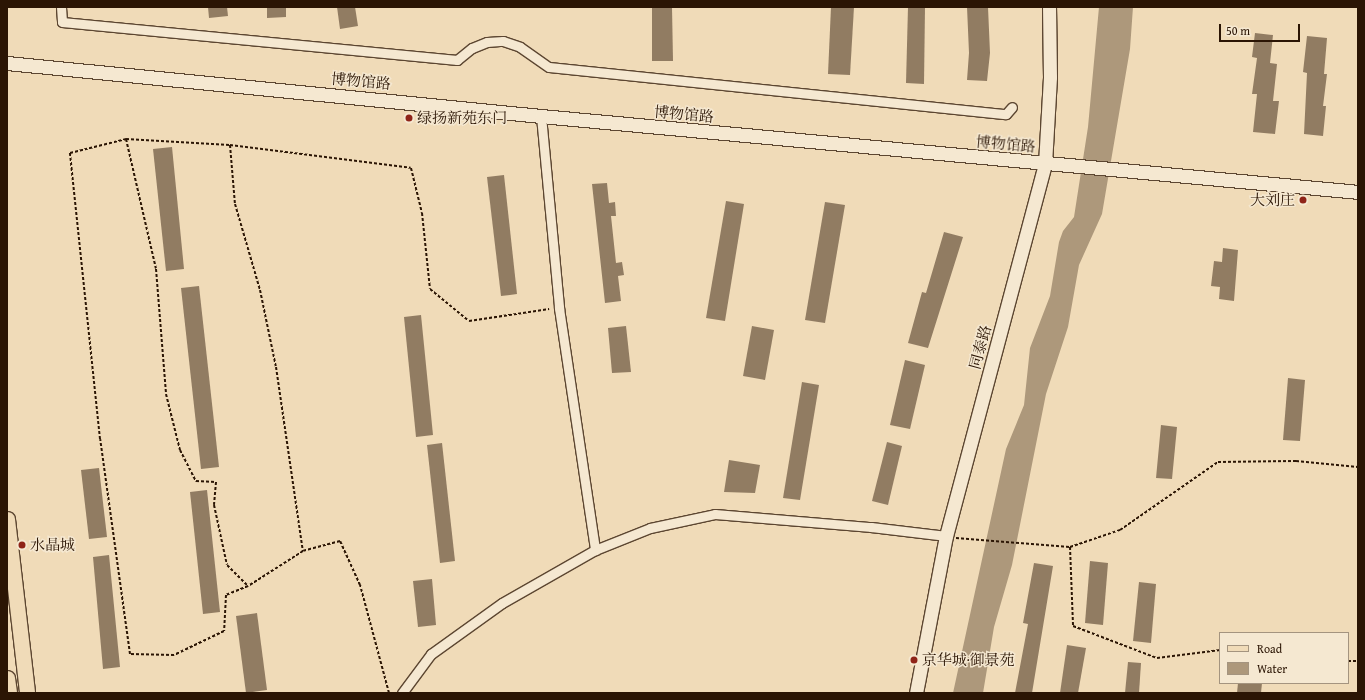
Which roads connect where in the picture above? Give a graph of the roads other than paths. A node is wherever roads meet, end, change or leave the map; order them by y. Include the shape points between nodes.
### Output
1 (61, 7) edge
2 (1049, 7) edge
3 (7, 63) edge
4 (1012, 107) dead end
5 (541, 116) junction
6 (1046, 164) junction
7 (1358, 192) edge
8 (7, 519) edge
9 (946, 536) junction
10 (595, 550) junction
11 (7, 678) edge
12 (9, 693) edge
13 (26, 693) edge
14 (402, 693) edge
15 (916, 693) edge

1 - 4 street via 62,22 457,60 472,48 487,42 503,41 520,47 549,67 1006,114
2 - 6 street, 同泰路 via 1050,77
3 - 5 street, 博物馆路
5 - 6 street, 博物馆路
5 - 10 street via 559,308
6 - 7 street, 博物馆路
6 - 9 street, 同泰路
8 - 13 main road
9 - 10 street via 871,526 714,514 650,528
9 - 15 street, 同泰路
10 - 14 street via 502,603 431,654
11 - 12 main road

